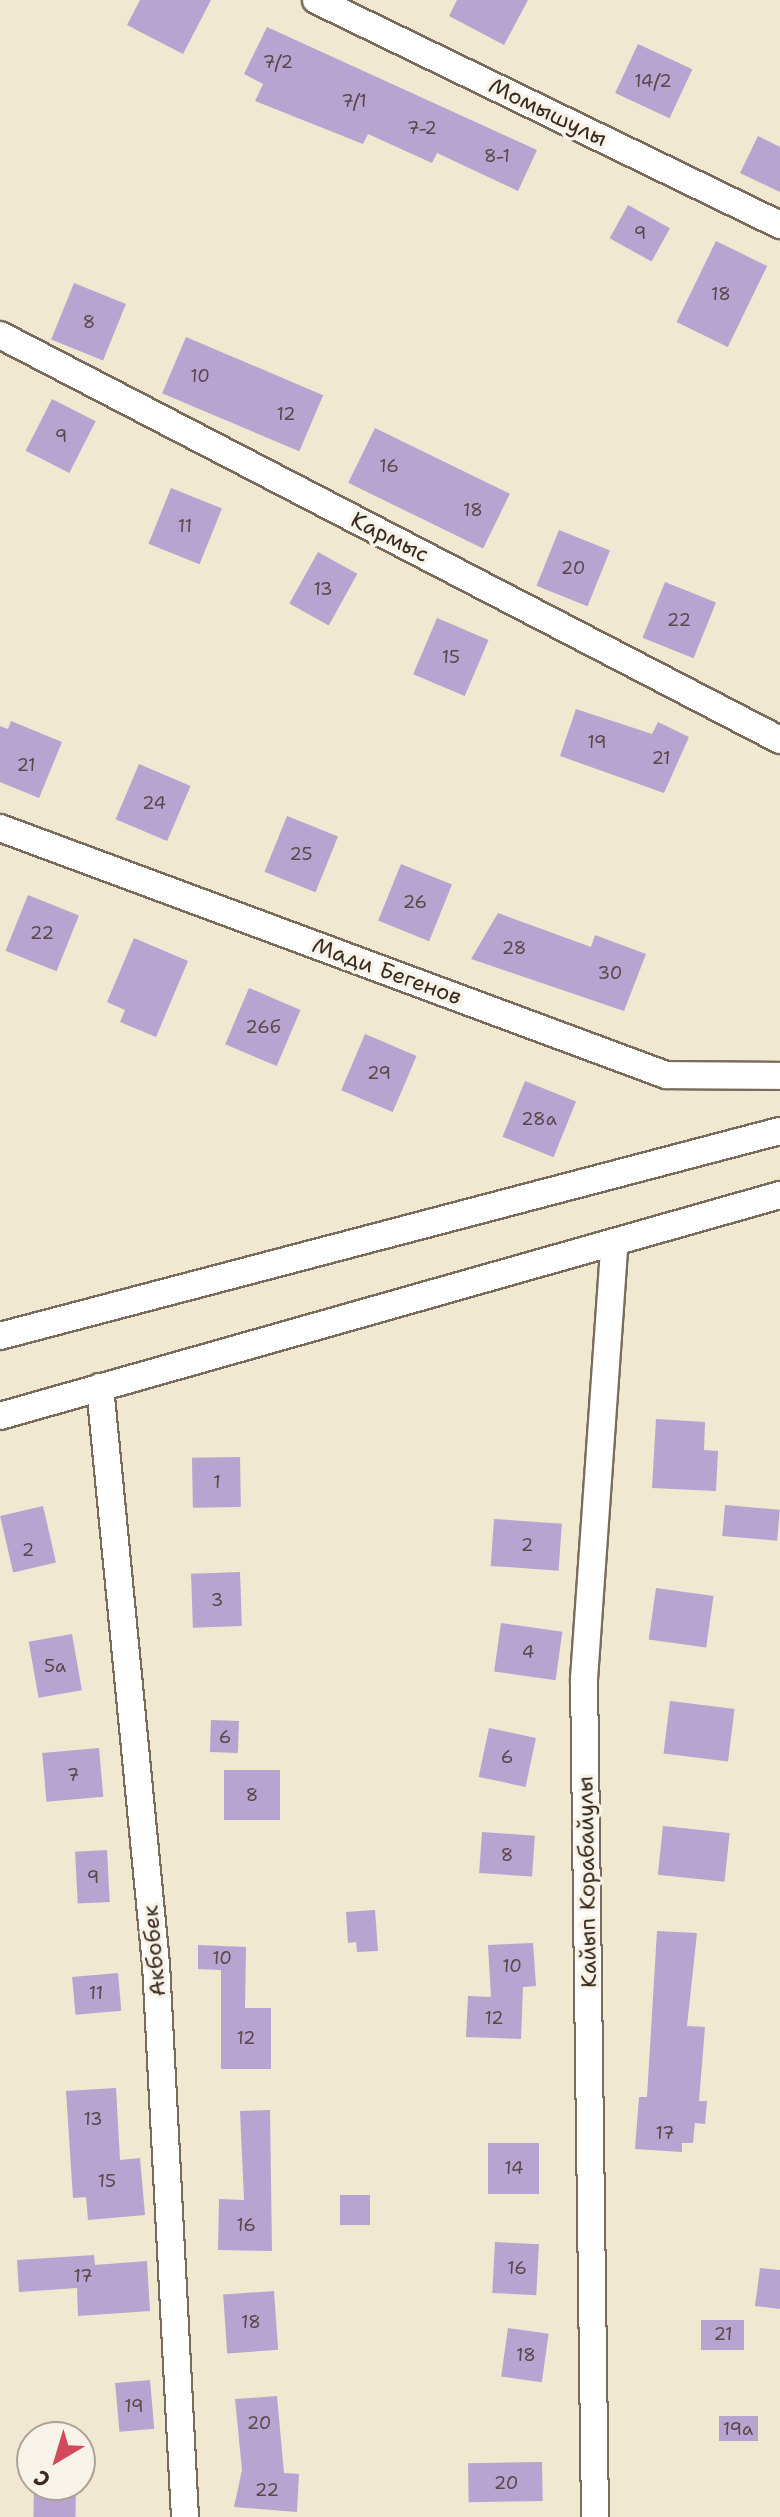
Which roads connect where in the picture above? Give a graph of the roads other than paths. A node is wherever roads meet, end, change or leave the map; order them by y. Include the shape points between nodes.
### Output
1 (316, 0) edge
2 (780, 225) edge
3 (0, 335) edge
4 (780, 740) edge
5 (0, 828) edge
6 (780, 1076) edge
7 (780, 1131) edge
8 (780, 1195) edge
9 (614, 1247) junction
10 (0, 1336) edge
11 (100, 1387) junction
12 (0, 1416) edge
13 (185, 2517) edge
14 (595, 2517) edge

1 - 2 street, Момышулы
3 - 4 street, Кармыс
5 - 6 street, Мади Бегенов via 666,1075
7 - 10 street
8 - 9 street
9 - 11 street
9 - 14 street, Кайып Корабайулы via 584,1679
11 - 12 street
11 - 13 street, Акбобек via 156,1964

